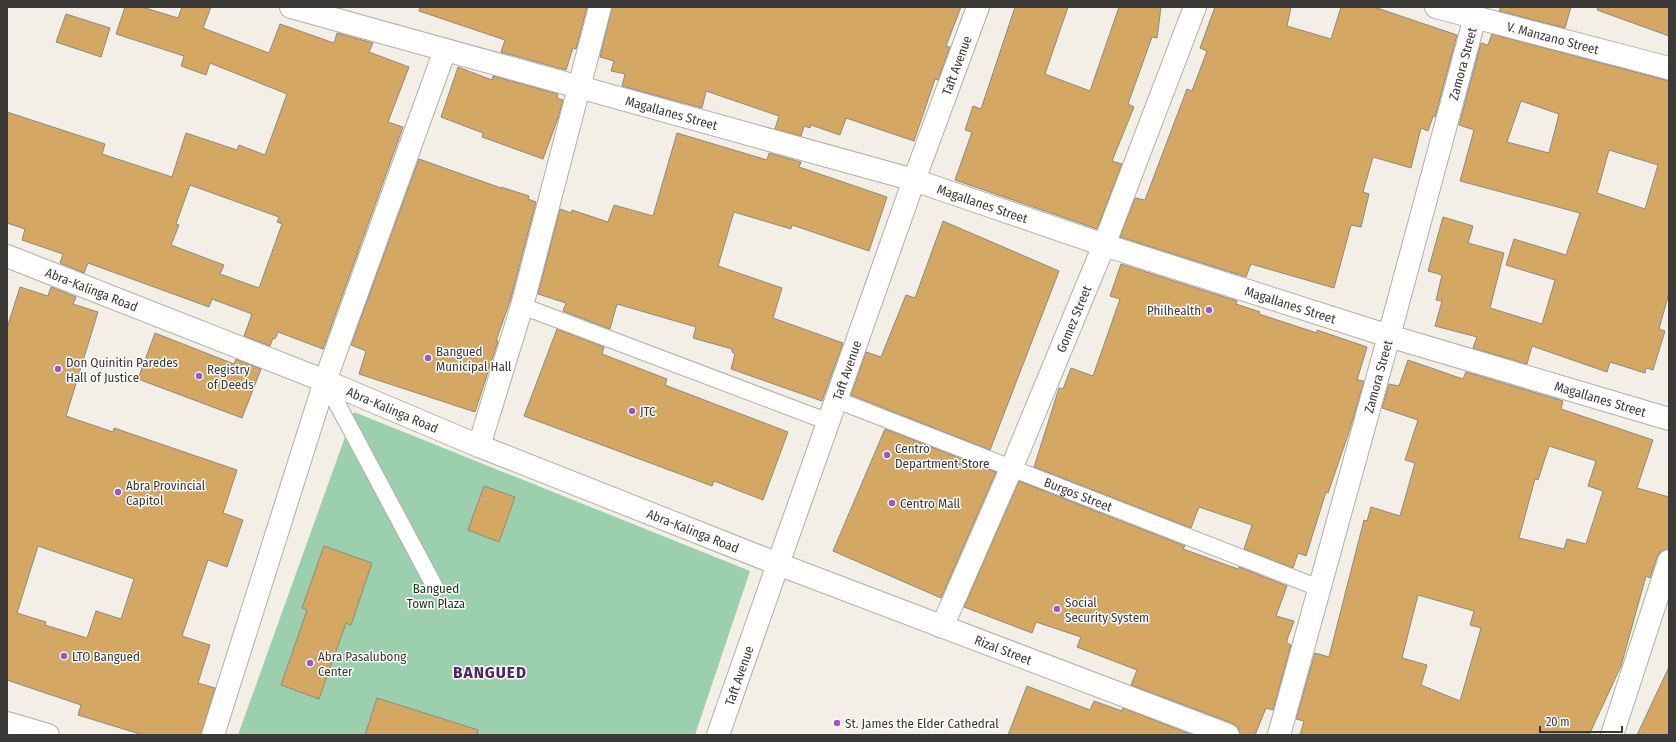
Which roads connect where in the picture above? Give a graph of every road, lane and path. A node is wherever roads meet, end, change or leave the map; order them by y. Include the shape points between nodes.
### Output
1 (291, 7) edge
2 (600, 7) edge
3 (978, 7) edge
4 (1195, 7) edge
5 (1436, 7) edge
6 (1475, 18) junction
7 (445, 50) junction
8 (1669, 68) edge
9 (578, 87) junction
10 (914, 180) junction
11 (1104, 245) junction
12 (7, 256) edge
13 (522, 306) junction
14 (1389, 336) junction
15 (325, 381) junction
16 (837, 400) junction
17 (1669, 418) edge
18 (829, 422) junction
19 (479, 446) junction
20 (1012, 467) junction
21 (1669, 561) edge
22 (778, 564) junction
23 (1319, 588) junction
24 (436, 589) dead end
25 (942, 627) junction
26 (7, 723) edge
27 (48, 735) edge
28 (213, 735) edge
29 (718, 735) edge
30 (1228, 735) edge
31 (1279, 735) edge
32 (1612, 735) edge

1 - 7 street, Magallanes Street
2 - 9 street
3 - 10 street, Taft Avenue
4 - 11 street, Gomez Street
5 - 6 street, V. Manzano Street
6 - 8 street, V. Manzano Street
6 - 14 street, Zamora Street
7 - 9 street, Magallanes Street
7 - 15 street
9 - 10 street, Magallanes Street
9 - 13 street
10 - 11 street, Magallanes Street
10 - 16 street, Taft Avenue
11 - 14 street, Magallanes Street
11 - 20 street, Gomez Street
12 - 15 street, Abra-Kalinga Road
13 - 18 lane
13 - 19 street
14 - 17 street, Magallanes Street
14 - 23 street, Zamora Street
15 - 19 street, Abra-Kalinga Road
15 - 24 lane
15 - 28 street
16 - 18 street, Taft Avenue
16 - 20 lane, Burgos Street
18 - 22 street, Taft Avenue
19 - 22 street, Abra-Kalinga Road
20 - 23 lane, Burgos Street
20 - 25 street, Gomez Street
21 - 32 street
22 - 25 street, Rizal Street
22 - 29 street, Taft Avenue
23 - 31 street, Zamora Street
25 - 30 street, Rizal Street
26 - 27 street

